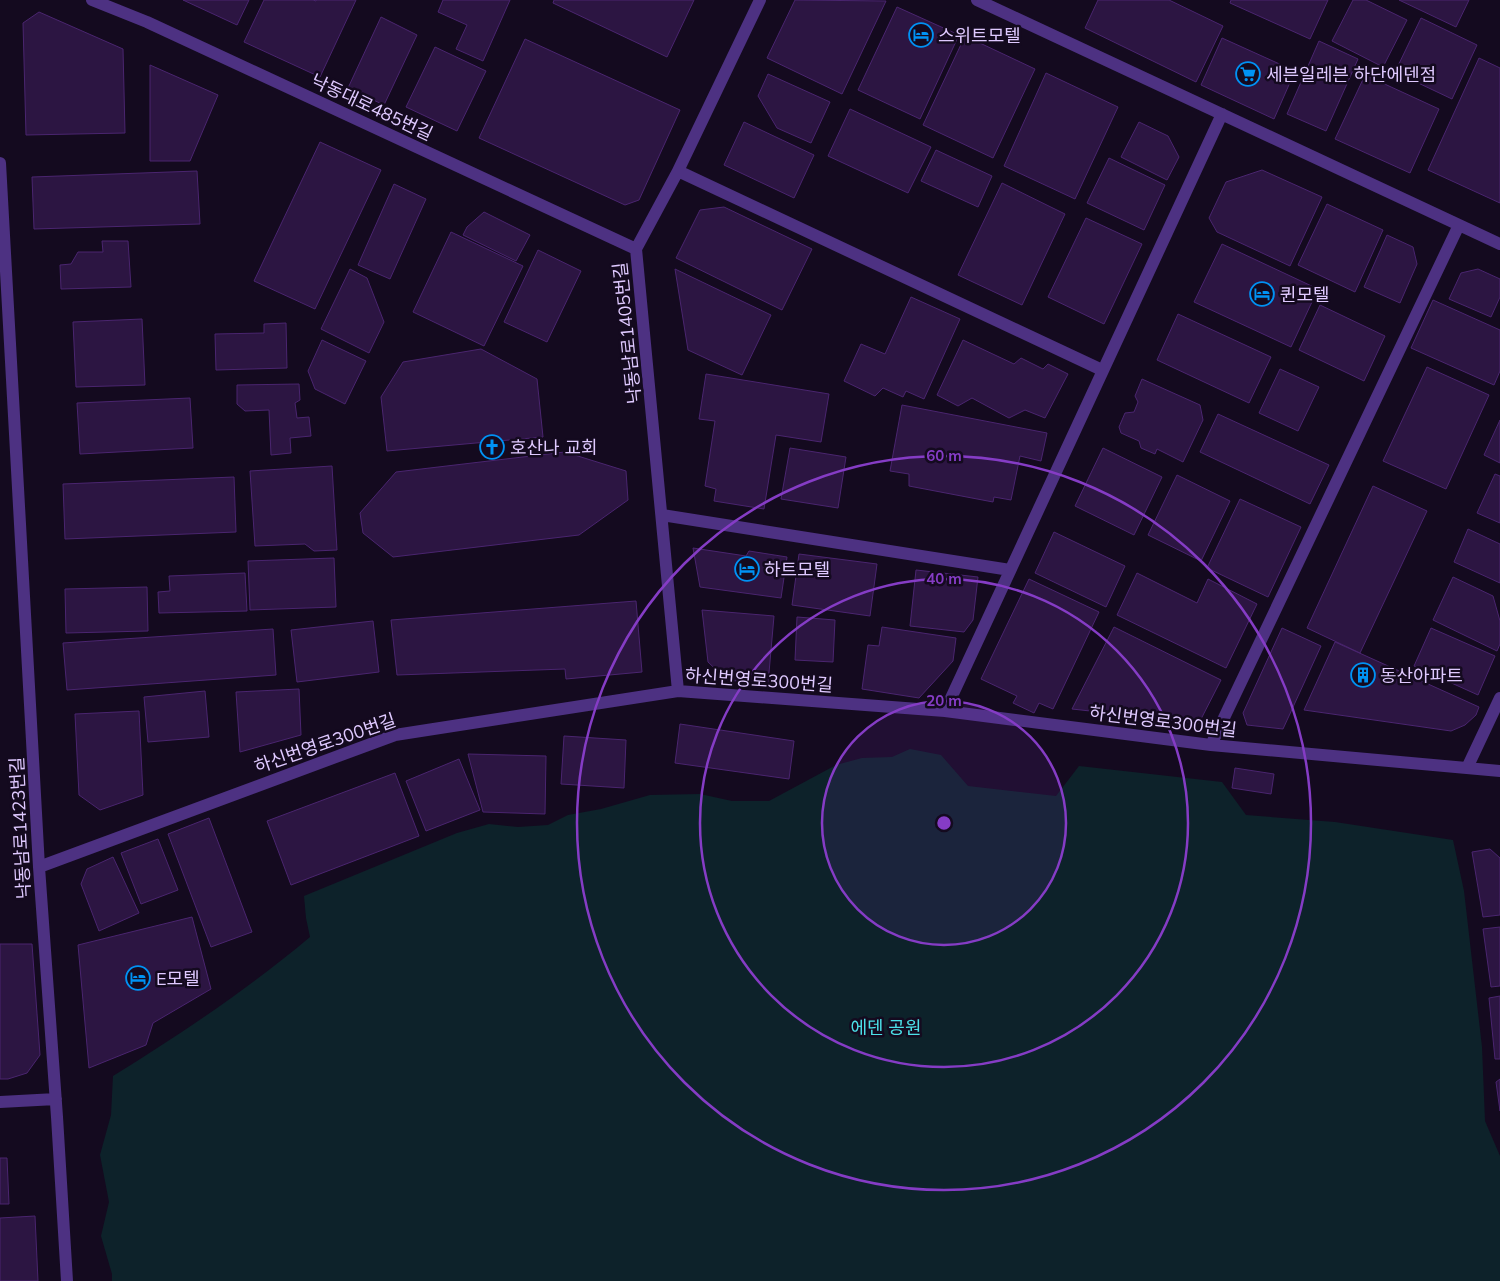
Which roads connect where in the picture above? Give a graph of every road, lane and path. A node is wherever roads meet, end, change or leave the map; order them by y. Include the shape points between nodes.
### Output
1 (92, 0) edge
2 (760, 0) edge
3 (977, 0) edge
4 (1222, 114) junction
5 (0, 163) edge
6 (678, 171) junction
7 (1460, 225) junction
8 (1500, 244) edge
9 (636, 249) junction
10 (1102, 370) junction
11 (662, 515) junction
12 (1010, 570) junction
13 (678, 692) junction
14 (1500, 698) edge
15 (945, 711) junction
16 (1211, 745) junction
17 (1467, 768) junction
18 (1500, 771) edge
19 (39, 867) junction
20 (56, 1100) junction
21 (0, 1102) edge
22 (66, 1281) edge

1 - 9 lane, 낙동대로485번길 via 155,26
2 - 6 lane, 낙동남로1405번길
3 - 4 lane
4 - 7 lane
4 - 10 lane
5 - 19 lane, 낙동남로1423번길
6 - 9 lane, 낙동남로1405번길
6 - 10 lane
7 - 8 lane
7 - 16 lane
9 - 11 lane, 낙동남로1405번길
10 - 12 lane
11 - 12 lane
11 - 13 lane, 낙동남로1405번길
12 - 15 lane
13 - 15 lane, 하신번영로300번길
13 - 19 lane, 하신번영로300번길 via 394,735
14 - 17 lane
15 - 16 lane, 하신번영로300번길
16 - 17 lane, 하신번영로300번길
17 - 18 lane, 하신번영로300번길
19 - 20 lane, 낙동남로1423번길
20 - 21 lane
20 - 22 lane, 낙동남로1423번길

